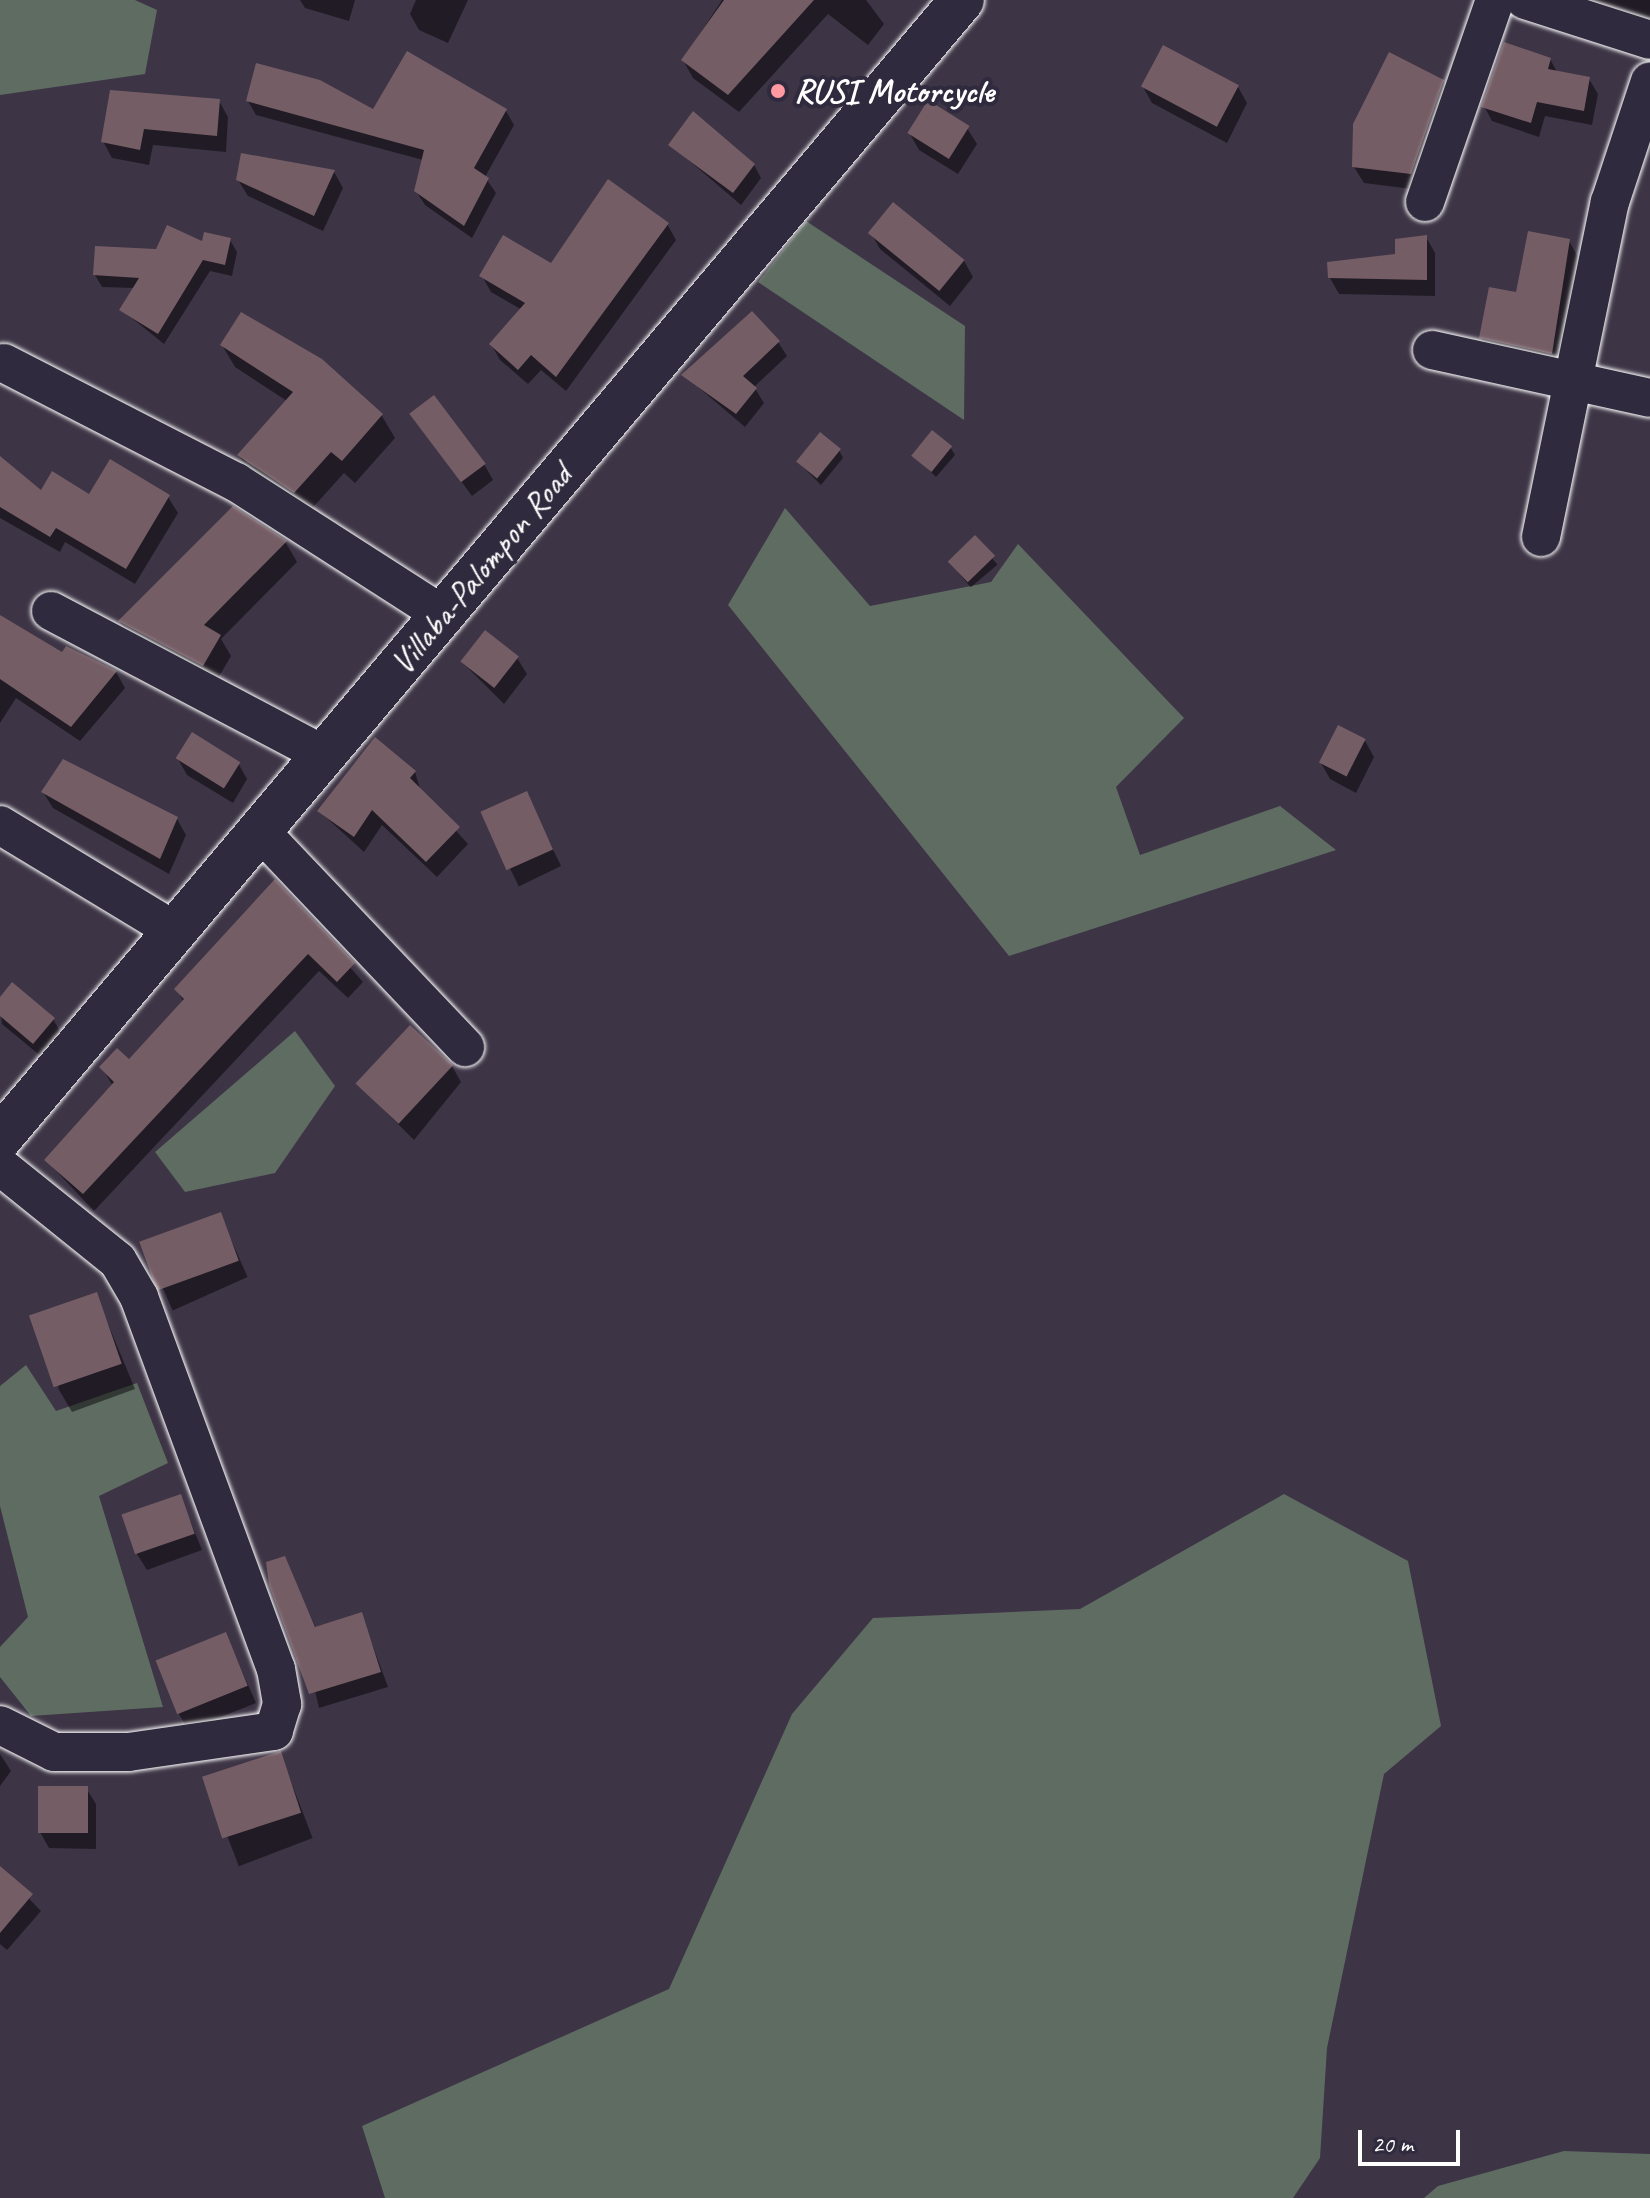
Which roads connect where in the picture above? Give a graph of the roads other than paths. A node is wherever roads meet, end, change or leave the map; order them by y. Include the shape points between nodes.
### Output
1 (962, 0) edge
2 (1495, 0) edge
3 (1525, 0) edge
4 (1650, 40) edge
5 (1650, 81) edge
6 (1425, 202) dead end
7 (1432, 350) dead end
8 (4, 363) dead end
9 (1569, 381) junction
10 (1650, 398) edge
11 (1541, 537) dead end
12 (51, 611) dead end
13 (443, 615) junction
14 (324, 755) junction
15 (0, 825) edge
16 (260, 831) junction
17 (175, 931) junction
18 (465, 1047) dead end
19 (0, 1138) edge
20 (0, 1166) edge
21 (0, 1725) edge

1 - 13 main road, Villaba-Palompon Road
2 - 6 street
3 - 4 street
5 - 9 street via 1610,202
7 - 9 street
8 - 13 street via 236,482
9 - 10 street
9 - 11 street
12 - 14 street
13 - 14 main road, Villaba-Palompon Road
14 - 16 main road, Villaba-Palompon Road
15 - 17 street
16 - 17 main road, Villaba-Palompon Road
16 - 18 street
17 - 19 main road, Villaba-Palompon Road
20 - 21 street via 118,1261 139,1297 276,1669 282,1704 274,1731 129,1752 54,1752

